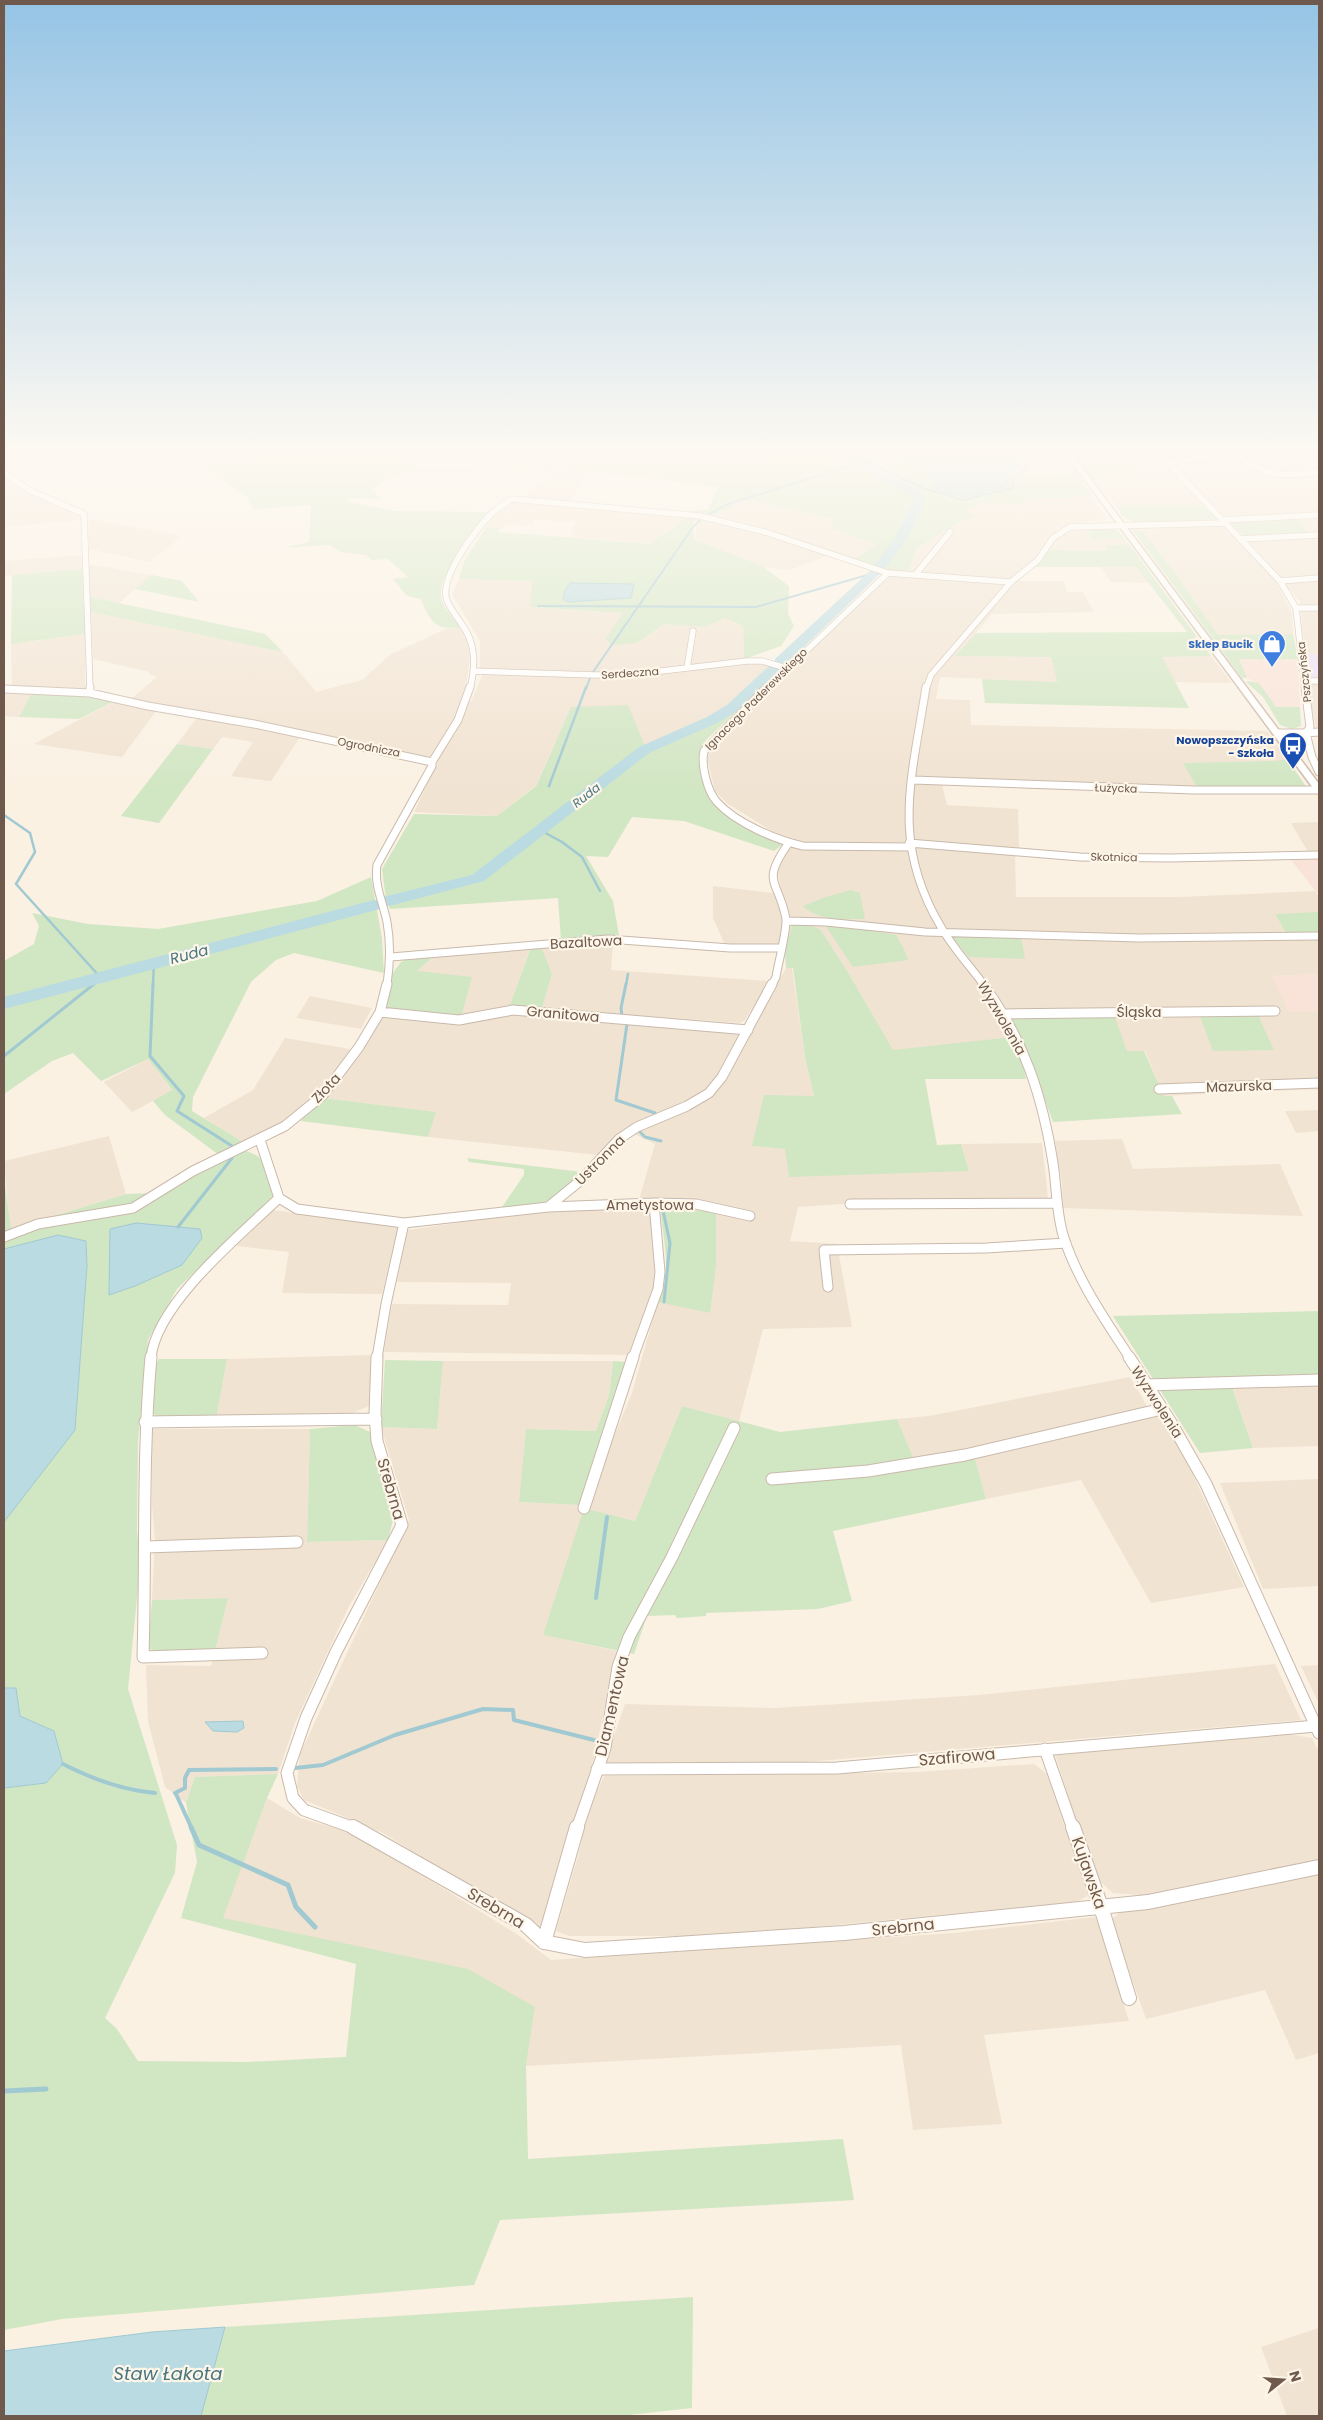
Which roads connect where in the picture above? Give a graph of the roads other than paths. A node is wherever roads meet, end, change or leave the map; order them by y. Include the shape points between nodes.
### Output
1 (86, 566) edge
2 (456, 566) edge
3 (867, 566) edge
4 (923, 566) edge
5 (1031, 566) edge
6 (1153, 566) edge
7 (1266, 566) edge
8 (888, 573) junction
9 (916, 574) junction
10 (1319, 578) edge
11 (1280, 581) junction
12 (1011, 582) junction
13 (1296, 608) junction
14 (1319, 608) edge
15 (458, 619) joint
16 (693, 631) dead end
17 (687, 668) junction
18 (786, 668) junction
19 (472, 670) junction
20 (1305, 681) junction
21 (1319, 681) edge
22 (4, 689) edge
23 (90, 693) junction
24 (1319, 732) edge
25 (1278, 733) junction
26 (1306, 733) junction
27 (1312, 757) junction
28 (1319, 757) edge
29 (432, 762) junction
30 (1319, 772) edge
31 (913, 780) junction
32 (1319, 790) edge
33 (788, 844) junction
34 (909, 845) junction
35 (1319, 855) edge
36 (786, 921) junction
37 (945, 932) junction
38 (1319, 936) edge
39 (782, 948) junction
40 (391, 958) junction
41 (1275, 1011) dead end
42 (380, 1012) junction
43 (1004, 1014) junction
44 (748, 1030) junction
45 (1319, 1083) edge
46 (1159, 1089) dead end
47 (260, 1140) junction
48 (279, 1198) junction
49 (654, 1203) junction
50 (1057, 1203) junction
51 (850, 1204) dead end
52 (548, 1207) junction
53 (750, 1216) dead end
54 (404, 1223) junction
55 (4, 1237) edge
56 (1066, 1243) junction
57 (828, 1287) dead end
58 (1319, 1380) edge
59 (1146, 1385) junction
60 (1162, 1409) junction
61 (376, 1419) junction
62 (145, 1422) junction
63 (734, 1428) dead end
64 (772, 1479) dead end
65 (584, 1508) dead end
66 (298, 1542) dead end
67 (146, 1547) junction
68 (262, 1653) dead end
69 (1318, 1729) edge
70 (1045, 1749) junction
71 (597, 1768) junction
72 (1319, 1867) edge
73 (1101, 1906) junction
74 (544, 1942) junction
75 (1130, 1998) dead end

1 - 23 street
2 - 15 street via 445,595
3 - 8 street
4 - 9 street
5 - 12 street, Wyzwolenia
6 - 25 main road
7 - 11 street, Pszczyńska
8 - 9 street
8 - 18 street, Ignacego Paderewskiego
9 - 12 street
10 - 11 street
11 - 13 street, Pszczyńska
12 - 31 street, Wyzwolenia via 927,682
13 - 14 street
13 - 20 street, Pszczyńska
15 - 19 street via 471,639 474,651
16 - 17 street
17 - 18 street, Serdeczna via 747,660
17 - 19 street, Serdeczna via 595,675
18 - 33 street, Ignacego Paderewskiego via 702,754 711,794 717,802
19 - 29 street via 463,713 448,742
20 - 21 street
20 - 26 street, Pszczyńska via 1310,727
22 - 23 street, Ogrodnicza
23 - 29 street, Ogrodnicza
24 - 26 street
25 - 26 street
25 - 32 main road
26 - 27 street, Pszczyńska
27 - 28 street
27 - 30 street, Pszczyńska
29 - 40 street, Złota via 378,865 375,879 387,923
31 - 32 street, Łużycka via 1194,790
31 - 34 street, Wyzwolenia via 908,814
33 - 34 street, Ignacego Paderewskiego
33 - 36 street, Ustronna via 775,863 772,877
34 - 35 street, Skotnica via 1081,857
34 - 37 street, Wyzwolenia via 924,888
36 - 37 street via 842,922 919,934
36 - 39 street, Ustronna
37 - 38 street via 1140,938
37 - 43 street, Wyzwolenia
39 - 40 street, Bazaltowa via 730,948 608,939
39 - 44 street, Ustronna via 776,977
40 - 42 street, Złota
41 - 43 street, Śląska
42 - 44 street, Granitowa via 459,1020 513,1010
42 - 47 street, Złota via 359,1047 323,1095 284,1126
43 - 50 street, Wyzwolenia via 1029,1066 1050,1153
44 - 52 street, Ustronna via 722,1077 709,1093 619,1139 580,1182
45 - 46 street, Mazurska
47 - 48 street
47 - 55 street, Złota via 219,1157 133,1208 38,1224
48 - 54 street via 297,1209
48 - 62 street via 187,1286 152,1344
49 - 52 street, Ametystowa
49 - 53 street, Ametystowa via 696,1204
49 - 65 street via 660,1272 658,1289
50 - 51 street
50 - 56 street, Wyzwolenia
52 - 54 street
54 - 61 street, Srebrna via 373,1388
56 - 57 street via 986,1248 824,1250
56 - 59 street, Wyzwolenia via 1084,1281
58 - 59 street
59 - 60 street, Wyzwolenia
60 - 64 street via 965,1455 868,1471
60 - 69 street, Wyzwolenia via 1227,1526
61 - 62 street
61 - 74 street, Srebrna via 378,1442 402,1525 336,1652 306,1718 287,1773 293,1798 304,1810 361,1830 526,1925
62 - 67 street
63 - 71 street, Diamentowa via 672,1557 629,1637 618,1667 605,1748
66 - 67 street
67 - 68 street via 143,1657
69 - 70 street, Szafirowa via 1263,1728
70 - 71 street, Szafirowa via 837,1768
70 - 73 street, Kujawska
71 - 74 street, Diamentowa
72 - 73 street, Srebrna via 1148,1902
73 - 74 street, Srebrna via 844,1933 586,1950
73 - 75 street, Kujawska

